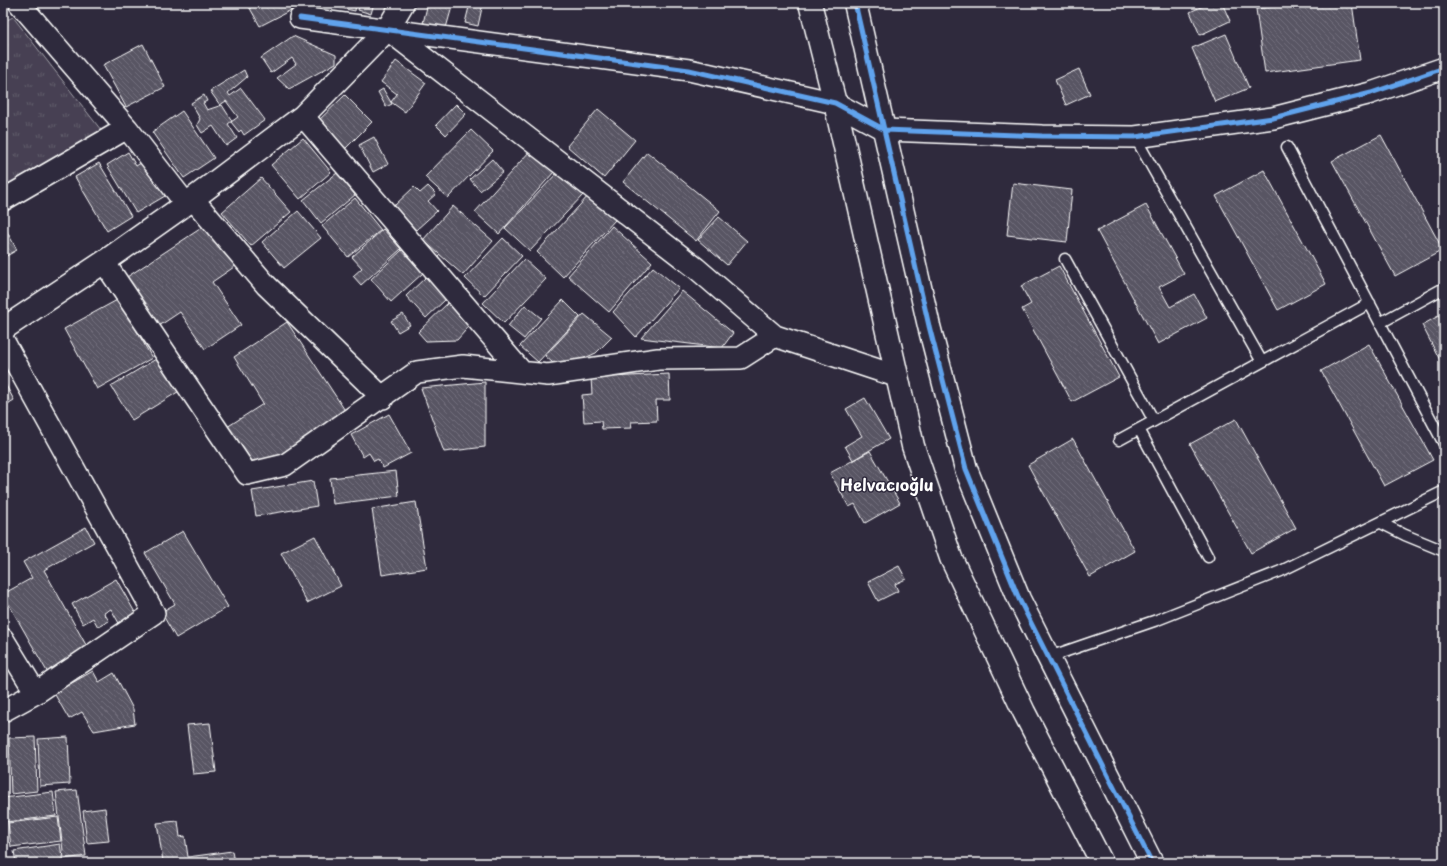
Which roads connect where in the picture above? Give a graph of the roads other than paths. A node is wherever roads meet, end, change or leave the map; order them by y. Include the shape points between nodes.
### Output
1 (19, 3) edge
2 (403, 3) edge
3 (810, 3) edge
4 (855, 3) edge
5 (300, 18) dead end
6 (387, 30) junction
7 (1444, 68) edge
8 (835, 103) junction
9 (303, 116) junction
10 (127, 128) junction
11 (885, 130) junction
12 (1135, 137) junction
13 (1287, 147) dead end
14 (3, 200) edge
15 (189, 202) junction
16 (1065, 259) dead end
17 (104, 262) junction
18 (1444, 288) edge
19 (1370, 303) junction
20 (1380, 323) junction
21 (3, 330) edge
22 (775, 336) junction
23 (3, 340) edge
24 (1262, 362) junction
25 (522, 372) junction
26 (896, 376) junction
27 (383, 398) junction
28 (1154, 421) junction
29 (1139, 429) junction
30 (1119, 440) dead end
31 (1444, 444) edge
32 (1444, 491) edge
33 (1381, 523) junction
34 (1444, 551) edge
35 (1208, 557) dead end
36 (3, 639) edge
37 (1049, 657) junction
38 (36, 693) junction
39 (3, 712) edge
40 (1102, 863) edge
41 (1152, 863) edge

1 - 10 street
2 - 6 street
3 - 8 street
4 - 11 street
5 - 6 street
6 - 8 street via 689,70
6 - 9 street
6 - 22 street via 696,268
7 - 12 street via 1371,93 1273,118
8 - 11 street
8 - 26 street
9 - 15 street
9 - 25 street
10 - 14 street
10 - 15 street
11 - 12 street
11 - 37 street via 929,326 966,470 1019,599
12 - 24 lane
13 - 19 lane
15 - 17 street
15 - 27 street via 266,285
16 - 28 lane
17 - 21 street
17 - 27 street via 247,474 285,465
18 - 20 lane
19 - 20 lane
19 - 24 lane
20 - 31 lane
22 - 25 street via 741,358 658,359 548,374
22 - 26 street
23 - 38 street via 154,613
24 - 28 lane
25 - 27 street via 464,366 417,372
26 - 40 street via 913,446 951,558 1024,712
28 - 29 lane
29 - 30 lane
29 - 35 lane
32 - 33 lane
33 - 34 lane
33 - 37 lane via 1280,571 1157,620
36 - 38 street
37 - 41 street
38 - 39 street

